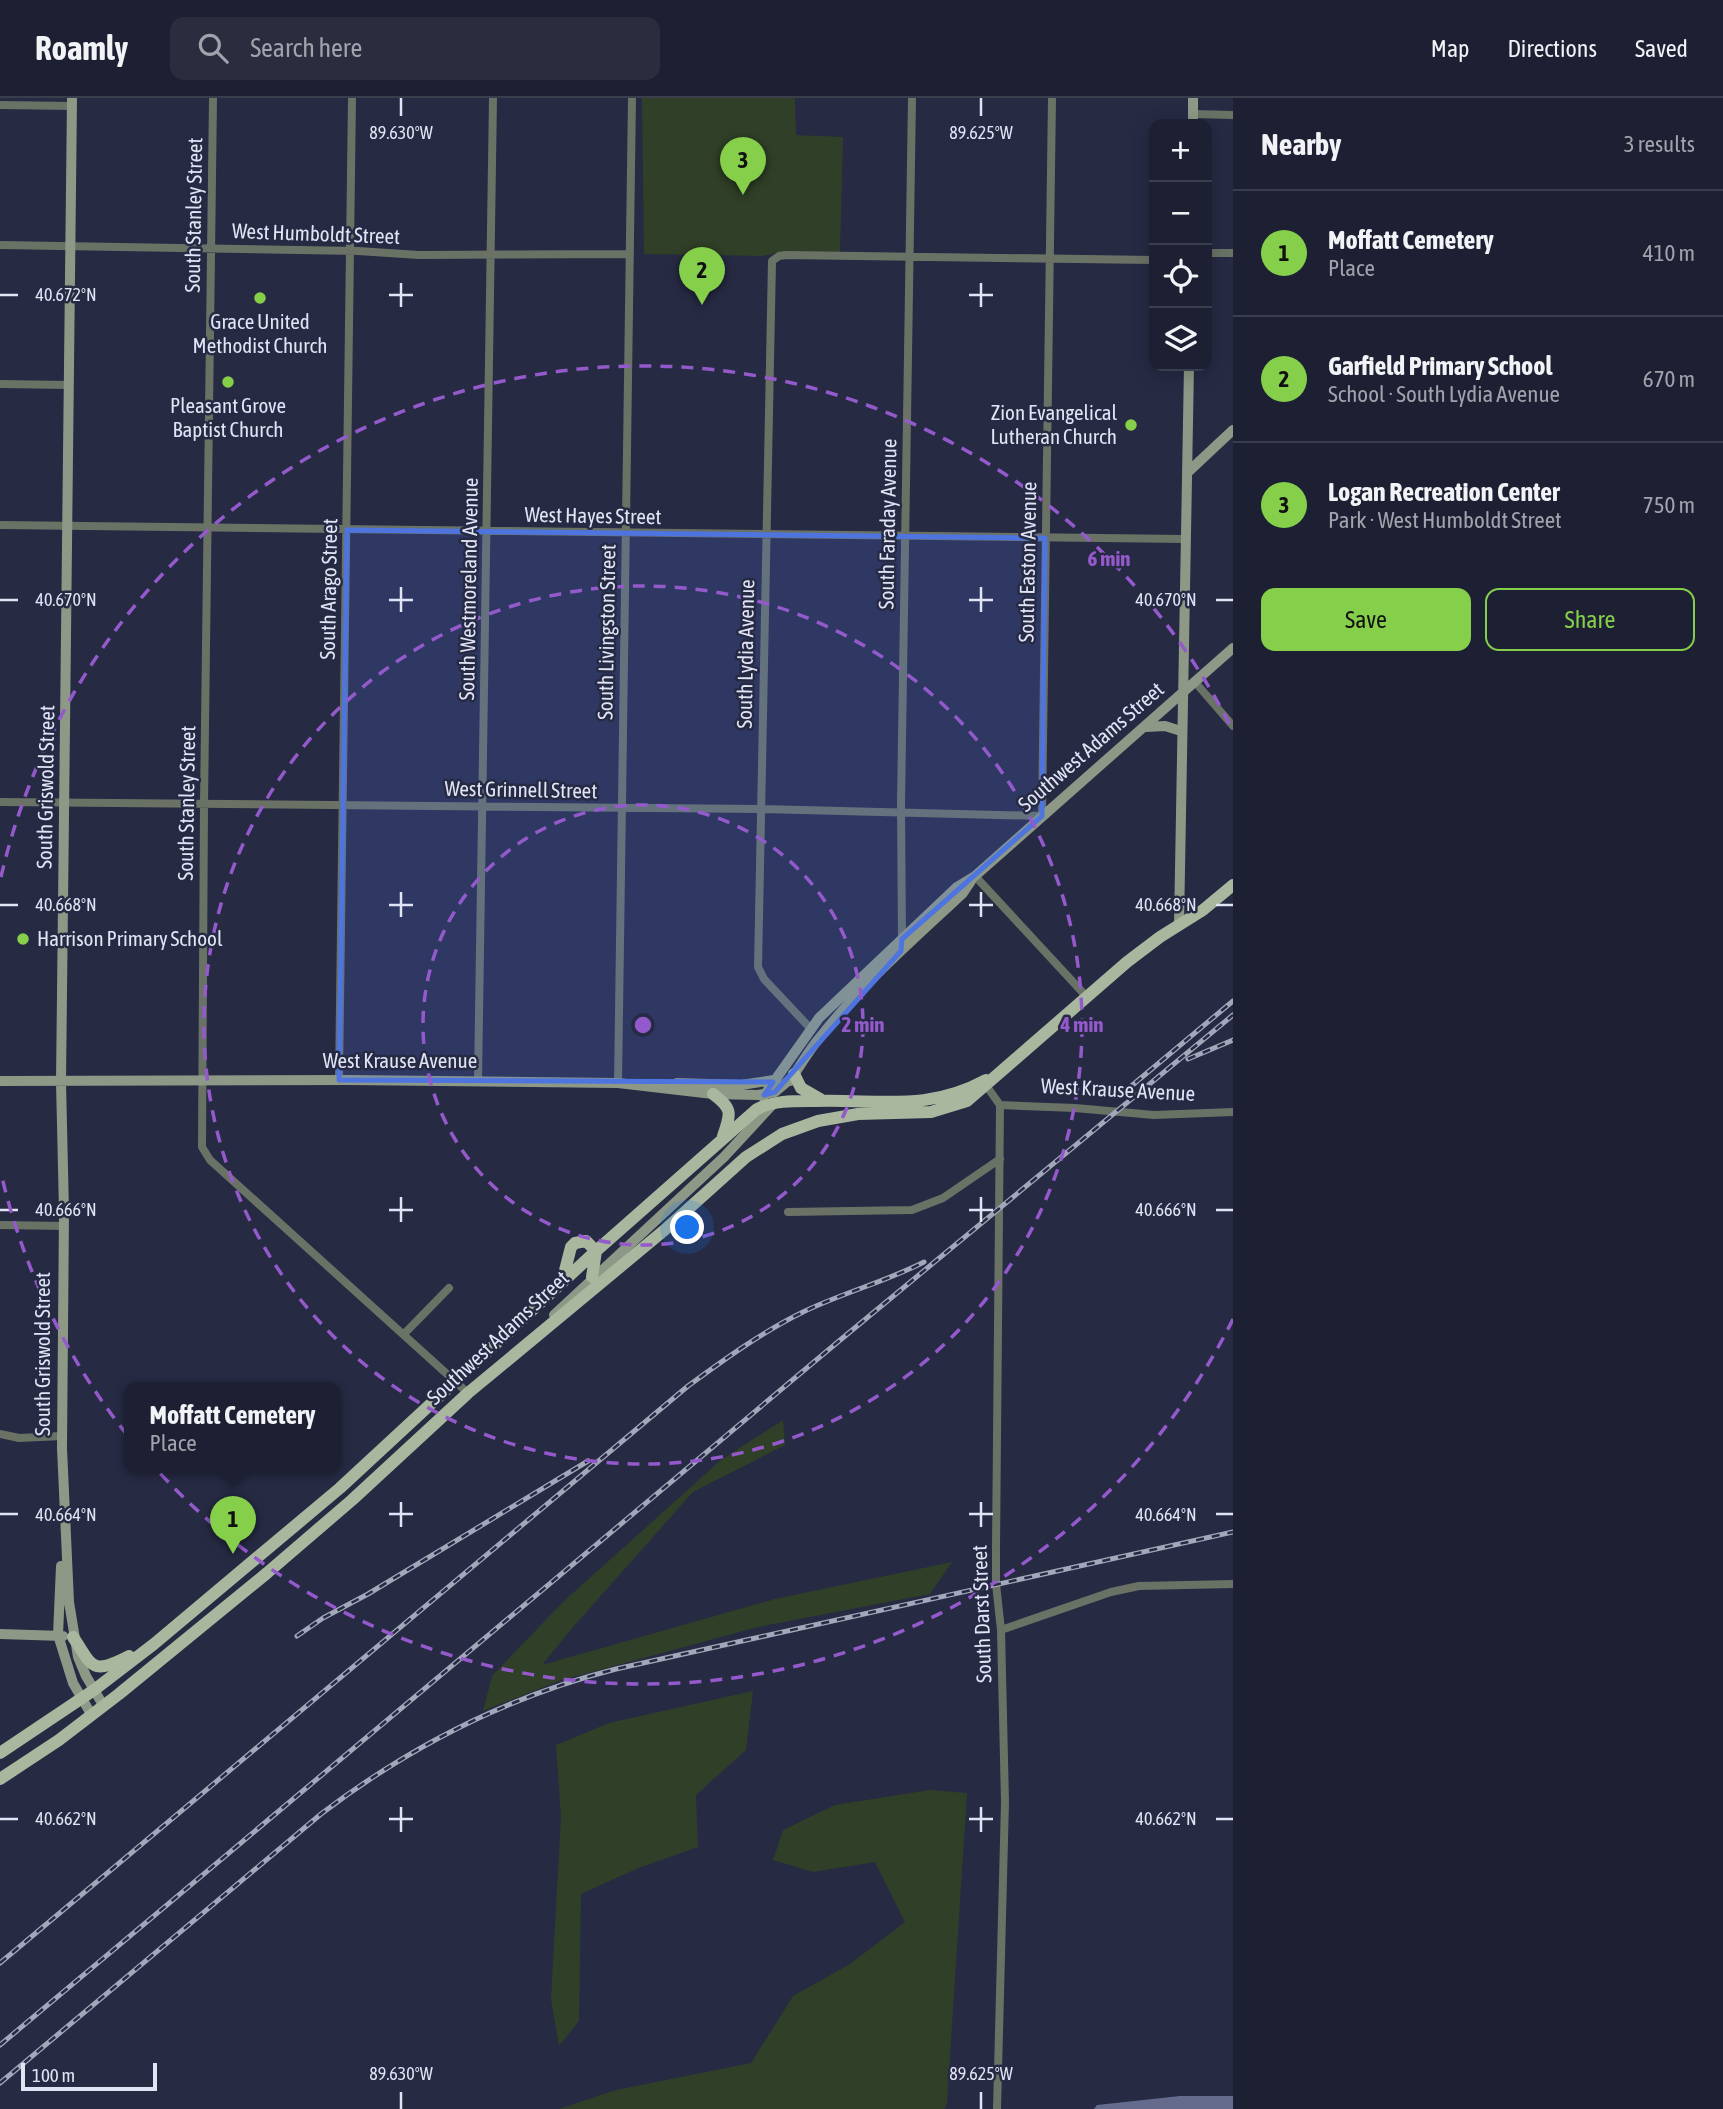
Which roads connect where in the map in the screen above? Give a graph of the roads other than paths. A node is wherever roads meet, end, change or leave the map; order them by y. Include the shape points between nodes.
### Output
1 (213, 98) edge
2 (352, 98) edge
3 (493, 98) edge
4 (632, 98) edge
5 (912, 98) edge
6 (1052, 98) edge
7 (1193, 98) edge
8 (72, 102) edge
9 (0, 105) edge
10 (1233, 115) edge
11 (1193, 119) edge
12 (0, 245) edge
13 (71, 246) junction
14 (211, 248) junction
15 (350, 251) junction
16 (1212, 253) edge
17 (1233, 253) edge
18 (490, 254) junction
19 (630, 254) junction
20 (910, 257) junction
21 (1050, 259) junction
22 (1149, 260) edge
23 (1189, 371) edge
24 (0, 384) edge
25 (69, 385) junction
26 (1233, 430) edge
27 (1187, 472) junction
28 (0, 525) edge
29 (68, 527) junction
30 (208, 529) junction
31 (347, 530) junction
32 (487, 532) junction
33 (626, 534) junction
34 (765, 535) junction
35 (905, 537) junction
36 (1045, 538) junction
37 (1185, 539) junction
38 (1233, 648) edge
39 (1195, 682) junction
40 (1181, 695) junction
41 (1233, 726) edge
42 (1143, 727) junction
43 (1181, 731) junction
44 (0, 802) edge
45 (66, 803) junction
46 (204, 804) junction
47 (343, 805) junction
48 (483, 807) junction
49 (622, 809) junction
50 (761, 809) junction
51 (901, 814) junction
52 (1042, 816) junction
53 (975, 876) junction
54 (1233, 885) edge
55 (1179, 925) junction
56 (902, 939) junction
57 (901, 951) junction
58 (1086, 996) junction
59 (810, 1028) junction
60 (793, 1075) junction
61 (202, 1080) junction
62 (340, 1080) junction
63 (774, 1080) junction
64 (0, 1081) edge
65 (478, 1081) junction
66 (61, 1082) junction
67 (618, 1083) junction
68 (984, 1084) junction
69 (713, 1094) junction
70 (769, 1099) junction
71 (823, 1101) junction
72 (1000, 1105) junction
73 (1233, 1112) edge
74 (722, 1140) junction
75 (1000, 1159) junction
76 (788, 1212) dead end
77 (0, 1226) edge
78 (64, 1226) junction
79 (596, 1251) junction
80 (592, 1277) junction
81 (562, 1283) junction
82 (449, 1288) dead end
83 (404, 1334) junction
84 (519, 1350) junction
85 (456, 1380) junction
86 (468, 1393) junction
87 (0, 1434) edge
88 (62, 1436) junction
89 (64, 1518) junction
90 (1233, 1584) edge
91 (1001, 1630) junction
92 (169, 1633) junction
93 (0, 1634) edge
94 (58, 1635) junction
95 (73, 1637) junction
96 (94, 1690) junction
97 (81, 1698) junction
98 (103, 1705) junction
99 (91, 1714) junction
100 (0, 1753) edge
101 (0, 1779) edge
102 (997, 2109) edge

1 - 14 street, South Stanley Street
2 - 15 street, South Arago Street
3 - 18 street, South Westmoreland Avenue
4 - 19 street, South Livingston Street
5 - 20 street, South Faraday Avenue
6 - 21 street, South Easton Avenue
7 - 11 street
8 - 9 street
8 - 13 street, South Griswold Street
10 - 11 street
12 - 13 street, West Humboldt Street
13 - 14 street, West Humboldt Street
13 - 25 street, South Griswold Street
14 - 15 street, West Humboldt Street
14 - 30 street, South Stanley Street
15 - 18 street, West Humboldt Street
15 - 31 street, South Arago Street
16 - 17 street
18 - 19 street, West Humboldt Street
18 - 32 street, South Westmoreland Avenue
19 - 33 street, South Livingston Street
20 - 21 street
20 - 34 street, South Lydia Avenue via 786,255 772,261
20 - 35 street, South Faraday Avenue
21 - 22 street
21 - 36 street, South Easton Avenue
23 - 27 street
24 - 25 street
25 - 29 street, South Griswold Street
26 - 27 street
27 - 37 street
28 - 29 street, West Hayes Street
29 - 30 street, West Hayes Street
29 - 45 street, South Griswold Street
30 - 31 street, West Hayes Street
30 - 46 street, South Stanley Street
31 - 32 street, West Hayes Street
31 - 47 street, South Arago Street
32 - 33 street, West Hayes Street
32 - 48 street, South Westmoreland Avenue
33 - 34 street, West Hayes Street
33 - 49 street, South Livingston Street
34 - 35 street, West Hayes Street
34 - 50 street, South Lydia Avenue
35 - 36 street, West Hayes Street
35 - 51 street, South Faraday Avenue
36 - 37 street, West Hayes Street
36 - 52 street, South Easton Avenue
37 - 40 street
38 - 39 street, Southwest Adams Street
39 - 40 street, Southwest Adams Street
39 - 41 street
40 - 42 street, Southwest Adams Street
40 - 43 street
42 - 43 street
42 - 52 street, Southwest Adams Street
43 - 55 street
44 - 45 street, West Grinnell Street
45 - 46 street, West Grinnell Street
45 - 66 street, South Griswold Street
46 - 47 street, West Grinnell Street
46 - 61 street, South Stanley Street
47 - 48 street, West Grinnell Street
47 - 62 street, South Arago Street
48 - 49 street, West Grinnell Street
48 - 65 street, South Westmoreland Avenue
49 - 50 street, West Grinnell Street
49 - 67 street, South Livingston Street
50 - 51 street, West Grinnell Street
50 - 59 street, South Lydia Avenue via 759,971
51 - 52 street, West Grinnell Street
51 - 56 street, South Faraday Avenue
52 - 53 street, Southwest Adams Street
53 - 56 street, Southwest Adams Street
53 - 57 street, Southwest Adams Street
53 - 58 street
54 - 55 main road
55 - 58 main road
56 - 57 street, South Faraday Avenue
56 - 59 street, Southwest Adams Street
57 - 60 street, Southwest Adams Street via 836,1018
58 - 68 main road
59 - 63 street, Southwest Adams Street
60 - 70 street, Southwest Adams Street
60 - 71 main road via 801,1088
61 - 62 street, West Krause Avenue
61 - 66 street, West Krause Avenue
61 - 83 street, South Stanley Street via 202,1143 207,1156
62 - 65 street, West Krause Avenue
63 - 67 street via 741,1085
63 - 70 street, Southwest Adams Street
64 - 66 street, West Krause Avenue
65 - 67 street, West Krause Avenue
66 - 78 street, South Griswold Street
67 - 69 street, West Krause Avenue
68 - 71 main road via 929,1101
68 - 72 street
68 - 84 main road via 967,1101 939,1111 841,1116 776,1137 739,1162
69 - 70 street, West Krause Avenue
69 - 74 main road via 729,1110
70 - 71 main road
70 - 74 main road, Southwest Adams Street
70 - 80 street, Southwest Adams Street via 724,1157
72 - 73 street, West Krause Avenue via 1154,1115
72 - 75 street, South Darst Street
74 - 79 main road, Southwest Adams Street
75 - 76 street via 943,1198 912,1210
75 - 91 street, South Darst Street via 996,1549
77 - 78 street
78 - 88 street, South Griswold Street
79 - 80 main road
79 - 81 main road, Southwest Adams Street
79 - 81 main road via 586,1241 575,1243
80 - 84 street, Southwest Adams Street
81 - 85 main road, Southwest Adams Street
82 - 83 street
83 - 85 street, South Stanley Street
84 - 86 main road, Southwest Adams Street
85 - 86 street, South Stanley Street
85 - 92 main road, Southwest Adams Street via 340,1488
86 - 98 main road, Southwest Adams Street via 324,1525
87 - 88 street
88 - 89 street, South Griswold Street
89 - 94 street, South Griswold Street
89 - 95 street, South Griswold Street
90 - 91 street via 1139,1586
91 - 102 street, South Darst Street via 1005,1802
92 - 95 main road via 102,1666 86,1660
92 - 96 main road, Southwest Adams Street
93 - 94 street
94 - 95 street
94 - 97 street, South Griswold Street via 67,1670
95 - 96 street, South Griswold Street via 80,1665
96 - 97 main road, Southwest Adams Street
96 - 98 street, South Griswold Street
97 - 99 street, South Griswold Street
97 - 100 main road, Southwest Adams Street
98 - 99 main road, Southwest Adams Street
99 - 101 main road, Southwest Adams Street

